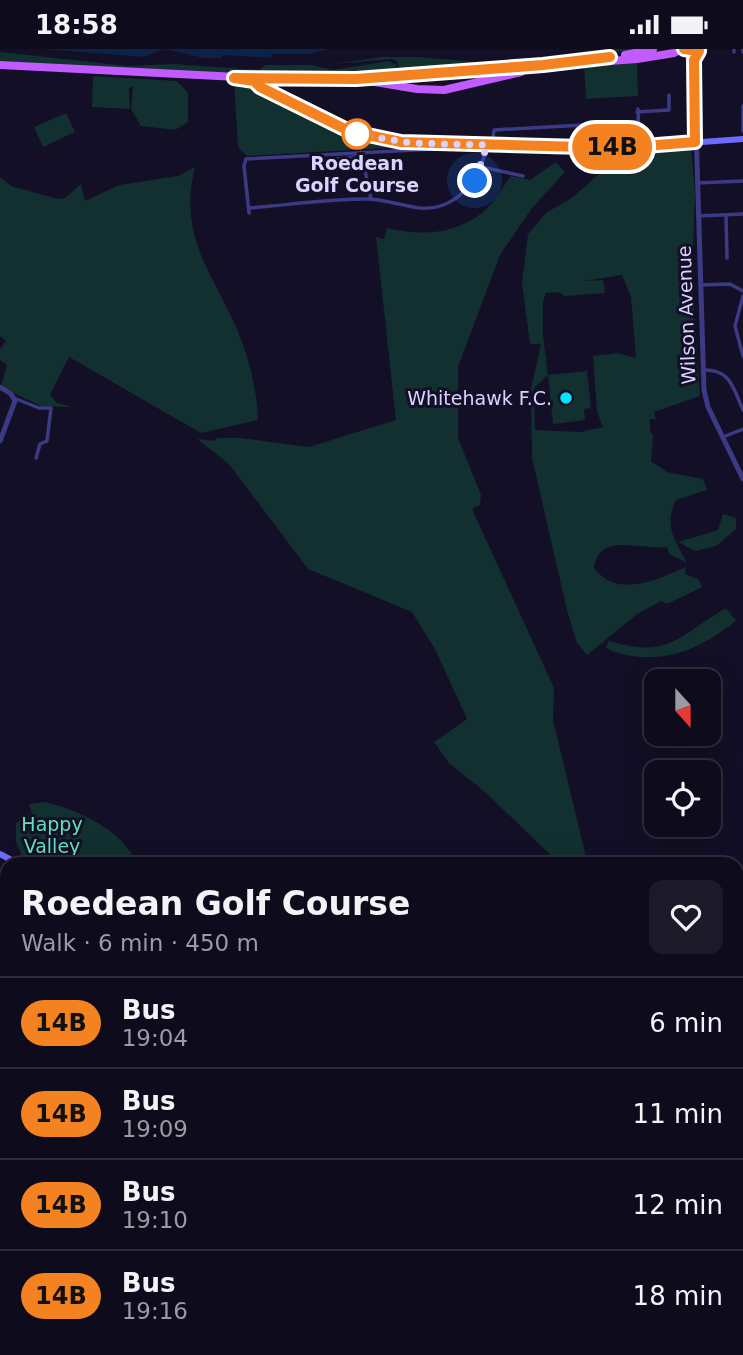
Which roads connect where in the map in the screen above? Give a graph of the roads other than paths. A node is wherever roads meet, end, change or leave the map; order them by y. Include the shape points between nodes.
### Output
1 (653, 49) edge
2 (687, 51) edge
3 (613, 61) junction
4 (577, 62) junction
5 (0, 65) edge
6 (450, 72) junction
7 (234, 78) junction
8 (356, 79) junction
9 (266, 82) junction
10 (454, 88) junction
11 (669, 95) dead end
12 (694, 106) junction
13 (743, 107) edge
14 (638, 122) junction
15 (695, 131) junction
16 (743, 131) edge
17 (743, 139) edge
18 (705, 141) junction
19 (695, 142) junction
20 (490, 145) junction
21 (446, 146) junction
22 (639, 146) junction
23 (361, 154) junction
24 (337, 159) dead end
25 (482, 167) junction
26 (521, 175) dead end
27 (743, 181) edge
28 (697, 183) junction
29 (371, 199) junction
30 (743, 213) edge
31 (726, 215) junction
32 (698, 216) junction
33 (727, 258) dead end
34 (700, 285) junction
35 (743, 293) edge
36 (743, 356) edge
37 (703, 370) junction
38 (0, 387) edge
39 (12, 395) junction
40 (743, 410) edge
41 (743, 429) edge
42 (723, 437) junction
43 (0, 441) edge
44 (36, 458) dead end
45 (743, 479) edge

1 - 4 main road
2 - 3 main road
2 - 12 street
2 - 12 street
3 - 4 main road
3 - 10 main road via 523,71
4 - 6 main road
5 - 7 main road
6 - 8 main road
6 - 10 main road via 444,85
7 - 9 main road
7 - 9 main road
8 - 9 main road
8 - 10 main road via 417,89
9 - 21 main road via 352,132
11 - 14 street via 669,110 637,111
12 - 15 street, Wilson Avenue
13 - 16 street
14 - 20 street via 494,130
14 - 22 street
15 - 18 street
15 - 19 street, Wilson Avenue
17 - 18 main road
18 - 19 main road
19 - 22 main road
19 - 28 street, Wilson Avenue
20 - 21 main road
20 - 22 main road
20 - 25 street
21 - 23 street
23 - 24 street
23 - 29 street
23 - 29 street via 246,159 249,211
25 - 26 street
25 - 29 street via 465,191 434,207
27 - 28 street
28 - 32 street, Wilson Avenue
30 - 31 street
31 - 32 street
31 - 33 street
32 - 34 street, Wilson Avenue
34 - 35 street via 730,284
34 - 37 street, Wilson Avenue
35 - 36 street via 735,325
37 - 40 street via 726,375
37 - 42 street, Wilson Avenue via 705,399
38 - 39 street
39 - 43 street
39 - 44 street via 39,408 51,408 47,441 41,443
41 - 42 street
42 - 45 street, Wilson Avenue

